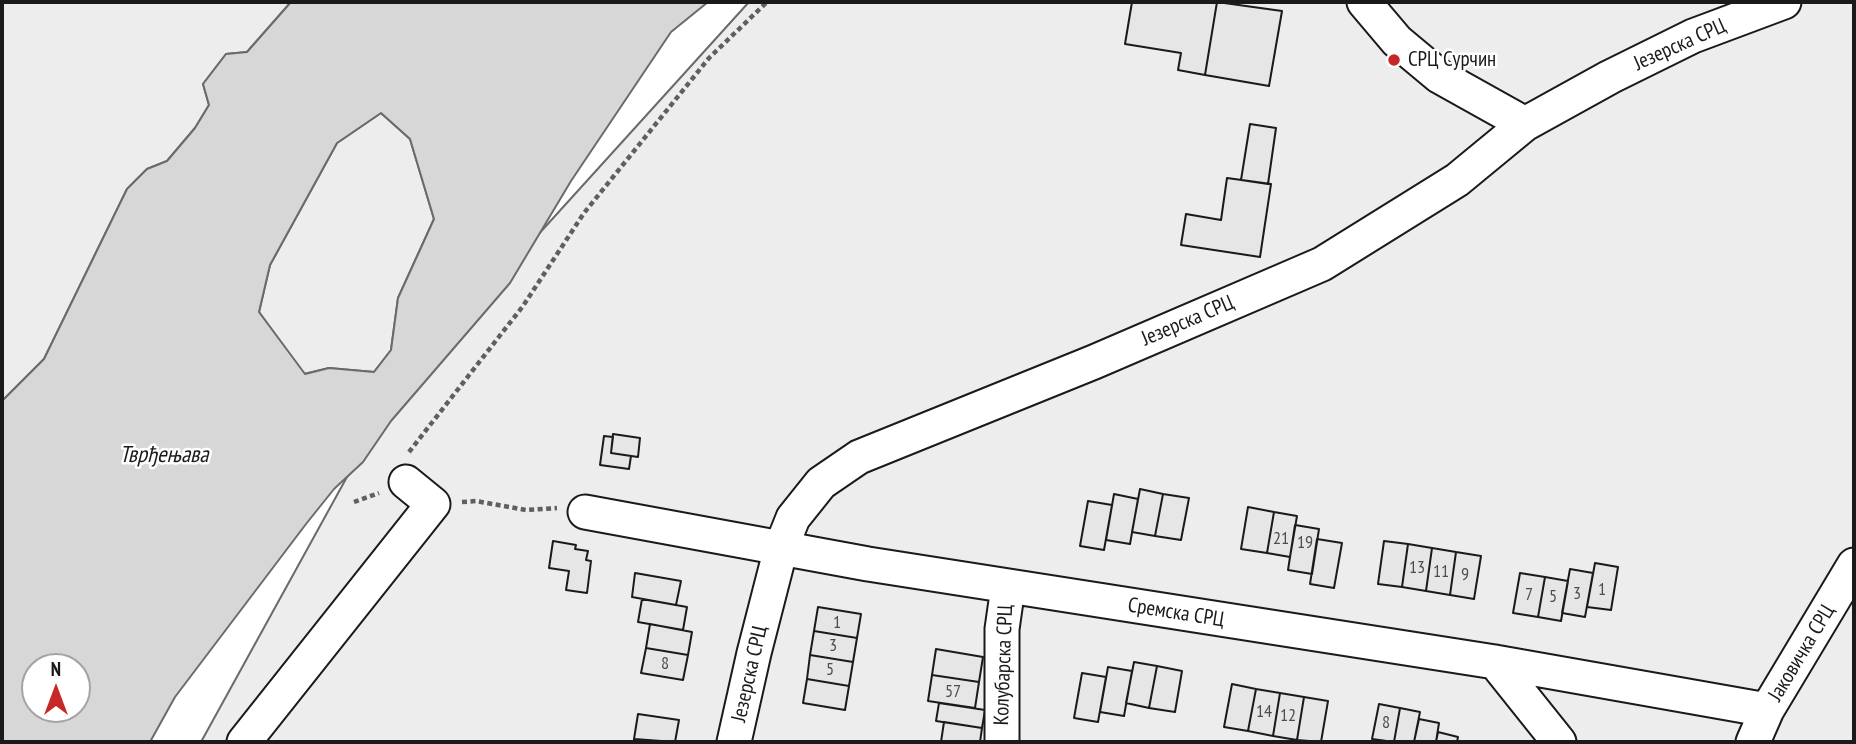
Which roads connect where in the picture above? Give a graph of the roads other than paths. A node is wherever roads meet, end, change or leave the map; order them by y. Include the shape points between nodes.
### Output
1 (1364, 2) edge
2 (1784, 2) edge
3 (1525, 124) junction
4 (406, 482) road end
5 (585, 512) road end
6 (781, 548) junction
7 (1854, 565) edge
8 (1008, 587) junction
9 (1495, 662) junction
10 (1767, 710) junction
11 (244, 742) edge
12 (734, 742) edge
13 (1002, 742) edge
14 (1559, 742) edge
15 (1753, 742) edge

1 - 3 street via 1397,41 1439,76
2 - 3 street, Језерска СРЦ via 1693,36
3 - 6 street, Језерска СРЦ via 1457,180 1322,264 859,457 821,483 793,518
4 - 11 street via 433,504
5 - 6 street, Сремска СРЦ
6 - 8 street, Сремска СРЦ
6 - 12 street, Језерска СРЦ
7 - 10 street, Јаковичка СРЦ
8 - 9 street, Сремска СРЦ
8 - 13 street, Колубарска СРЦ via 1002,629
9 - 10 street, Сремска СРЦ
9 - 14 street
10 - 15 street, Јаковичка СРЦ

